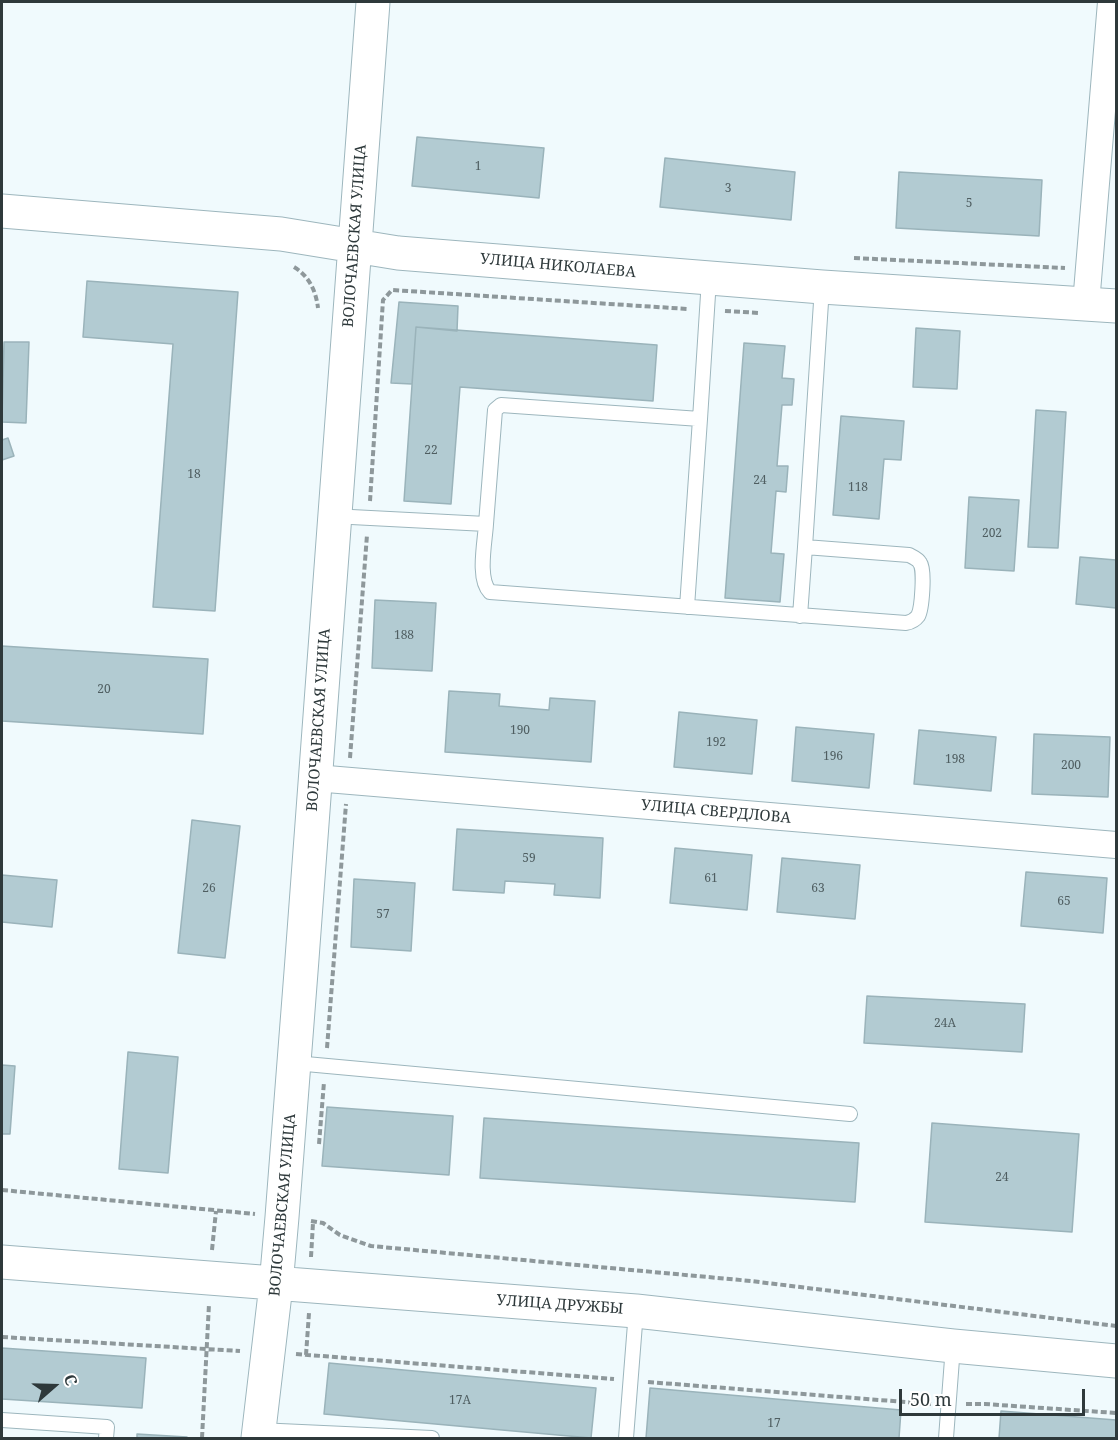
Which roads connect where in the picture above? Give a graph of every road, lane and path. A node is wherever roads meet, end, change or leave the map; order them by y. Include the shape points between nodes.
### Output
1 (374, 2) edge
2 (1112, 2) edge
3 (2, 211) edge
4 (352, 246) junction
5 (852, 258) dead end
6 (290, 264) dead end
7 (1089, 269) junction
8 (822, 287) junction
9 (709, 294) junction
10 (1101, 305) edge
11 (319, 309) dead end
12 (765, 314) dead end
13 (700, 419) junction
14 (333, 516) junction
15 (368, 518) junction
16 (486, 524) junction
17 (805, 547) junction
18 (687, 607) junction
19 (800, 616) junction
20 (315, 778) junction
21 (348, 781) junction
22 (1116, 845) edge
23 (310, 1065) junction
24 (850, 1114) dead end
25 (319, 1150) dead end
26 (2, 1190) edge
27 (314, 1210) dead end
28 (216, 1211) junction
29 (262, 1215) dead end
30 (306, 1220) dead end
31 (313, 1221) junction
32 (211, 1260) dead end
33 (311, 1261) dead end
34 (2, 1262) edge
35 (276, 1285) junction
36 (209, 1298) dead end
37 (636, 1311) junction
38 (309, 1312) dead end
39 (1116, 1326) edge
40 (2, 1337) edge
41 (952, 1346) junction
42 (207, 1349) junction
43 (248, 1352) dead end
44 (286, 1354) dead end
45 (306, 1355) junction
46 (1116, 1361) edge
47 (631, 1380) junction
48 (949, 1405) junction
49 (1116, 1413) edge
50 (2, 1420) edge
51 (258, 1434) edge
52 (381, 1437) edge
53 (106, 1438) edge
54 (202, 1438) edge
55 (432, 1438) edge
56 (626, 1438) edge
57 (946, 1438) edge

1 - 4 main road, ВОЛОЧАЕВСКАЯ УЛИЦА
2 - 7 street
3 - 4 main road, УЛИЦА НИКОЛАЕВА via 281,234
4 - 9 main road, УЛИЦА НИКОЛАЕВА
4 - 14 main road, ВОЛОЧАЕВСКАЯ УЛИЦА
5 - 7 path
6 - 11 path via 304,273
7 - 10 street
8 - 9 main road, УЛИЦА НИКОЛАЕВА
8 - 10 main road, УЛИЦА НИКОЛАЕВА
8 - 17 lane
9 - 12 path
9 - 13 lane
9 - 15 path via 392,290 383,300
13 - 16 lane via 501,405 495,410
13 - 18 lane
14 - 15 lane
14 - 20 main road, ВОЛОЧАЕВСКАЯ УЛИЦА
15 - 16 lane
15 - 21 path
16 - 18 lane via 482,577 490,592
17 - 19 lane
17 - 19 lane via 909,555 923,569 921,600 917,617 906,623
18 - 19 lane
20 - 21 street, УЛИЦА СВЕРДЛОВА
20 - 23 main road, ВОЛОЧАЕВСКАЯ УЛИЦА
21 - 22 street, УЛИЦА СВЕРДЛОВА
21 - 23 path
23 - 24 lane
23 - 25 path
23 - 35 main road, ВОЛОЧАЕВСКАЯ УЛИЦА
26 - 28 path
27 - 31 path
28 - 29 path
28 - 32 path
30 - 31 path
31 - 33 path
31 - 39 path via 371,1246 752,1281
34 - 35 main road, УЛИЦА ДРУЖБЫ
35 - 37 main road, УЛИЦА ДРУЖБЫ
35 - 51 main road, ВОЛОЧАЕВСКАЯ УЛИЦА
36 - 42 path
37 - 41 main road, УЛИЦА ДРУЖБЫ
37 - 47 lane
38 - 45 path
40 - 42 path
41 - 46 main road, УЛИЦА ДРУЖБЫ
41 - 48 lane
42 - 43 path
42 - 54 path
44 - 45 path
45 - 47 path
47 - 48 path
47 - 56 lane
48 - 49 path
48 - 57 lane
50 - 53 lane via 107,1427
51 - 52 lane
52 - 55 lane

